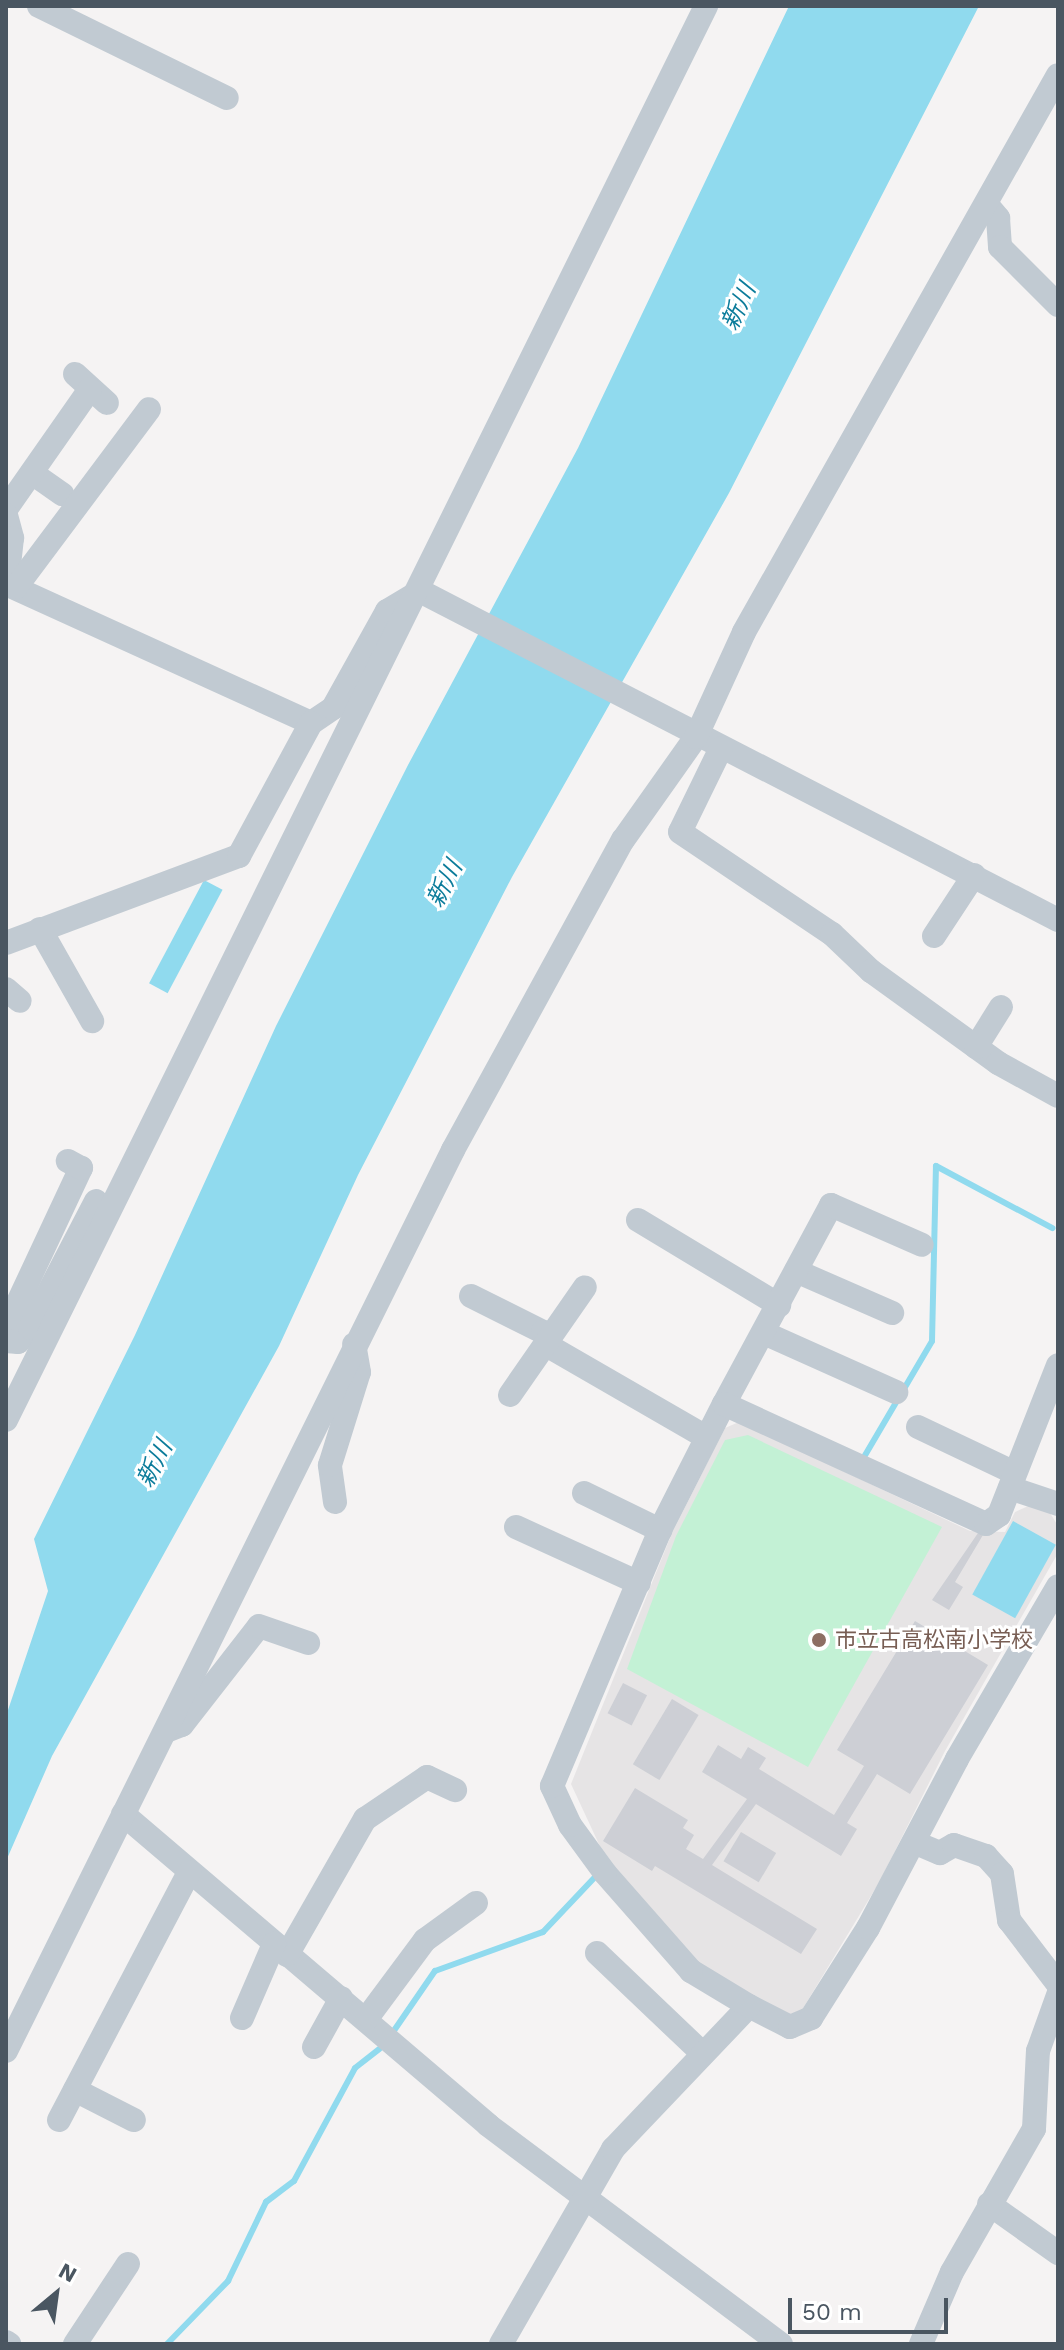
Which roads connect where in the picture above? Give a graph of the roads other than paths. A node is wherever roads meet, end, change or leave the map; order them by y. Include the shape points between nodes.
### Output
1 (39, 6) edge
2 (706, 6) edge
3 (1058, 75) edge
4 (227, 98) dead end
5 (988, 206) junction
6 (1058, 305) edge
7 (91, 389) dead end
8 (149, 409) dead end
9 (32, 473) junction
10 (62, 494) dead end
11 (6, 512) edge
12 (10, 585) edge
13 (422, 592) junction
14 (311, 723) junction
15 (696, 737) junction
16 (721, 748) junction
17 (974, 875) junction
18 (1058, 920) edge
19 (40, 929) junction
20 (934, 936) dead end
21 (6, 943) edge
22 (1001, 1007) dead end
23 (92, 1021) dead end
24 (976, 1047) junction
25 (1058, 1096) edge
26 (68, 1161) dead end
27 (119, 1190) junction
28 (638, 1220) dead end
29 (922, 1245) dead end
30 (796, 1271) junction
31 (585, 1287) dead end
32 (471, 1296) dead end
33 (779, 1305) junction
34 (892, 1313) dead end
35 (6, 1328) edge
36 (764, 1333) junction
37 (546, 1338) junction
38 (6, 1341) edge
39 (354, 1344) junction
40 (1058, 1365) edge
41 (896, 1392) dead end
42 (510, 1395) dead end
43 (724, 1404) junction
44 (6, 1420) edge
45 (918, 1427) dead end
46 (706, 1437) junction
47 (1012, 1481) junction
48 (584, 1493) dead end
49 (335, 1502) dead end
50 (1058, 1504) edge
51 (516, 1527) dead end
52 (660, 1530) junction
53 (639, 1583) junction
54 (1058, 1586) edge
55 (308, 1643) dead end
56 (163, 1732) junction
57 (455, 1790) dead end
58 (123, 1814) junction
59 (916, 1843) junction
60 (189, 1872) junction
61 (476, 1903) dead end
62 (280, 1949) junction
63 (597, 1953) dead end
64 (1058, 1984) edge
65 (1058, 1995) edge
66 (341, 1998) junction
67 (749, 2006) junction
68 (242, 2018) dead end
69 (367, 2018) junction
70 (314, 2047) dead end
71 (6, 2051) edge
72 (703, 2054) junction
73 (75, 2090) junction
74 (59, 2120) dead end
75 (134, 2120) dead end
76 (583, 2196) junction
77 (989, 2204) junction
78 (1058, 2253) edge
79 (128, 2264) dead end
80 (75, 2344) edge
81 (501, 2344) edge
82 (781, 2344) edge
83 (921, 2344) edge

1 - 4 street
2 - 13 street
3 - 5 street
5 - 6 street via 998,218 1000,247
5 - 15 street via 744,632
7 - 9 street
8 - 12 street
9 - 10 street
9 - 11 street
11 - 12 street via 12,538
12 - 14 street
13 - 14 street via 387,611 333,708
13 - 15 street
13 - 27 street
14 - 19 street via 239,856
15 - 16 street
15 - 39 street via 623,840
16 - 17 street
16 - 24 street via 680,832 832,934 871,971
17 - 18 street
17 - 20 street
19 - 21 street
19 - 23 street
22 - 24 street
24 - 25 street
26 - 35 street via 81,1168
27 - 38 street via 103,1189 30,1328 18,1342
27 - 44 street
28 - 33 street
29 - 30 street via 831,1205
30 - 33 street
30 - 34 street
31 - 37 street
32 - 37 street
33 - 36 street
36 - 41 street
36 - 43 street
37 - 42 street
37 - 46 street via 550,1347
39 - 49 street via 359,1372 330,1465
39 - 56 street
40 - 47 street
43 - 46 street
43 - 47 street via 986,1524 999,1515
45 - 47 street
46 - 52 street
47 - 50 street
48 - 52 street
51 - 53 street
52 - 53 street
53 - 67 street via 552,1786 570,1825 605,1873 691,1971
54 - 59 street via 957,1759
55 - 56 street via 259,1626 182,1725
56 - 58 street
57 - 62 street via 427,1777 365,1819
58 - 60 street
58 - 71 street
59 - 64 street via 940,1853 954,1845 986,1856 1002,1874 1009,1920
59 - 67 street via 811,2018 790,2027
60 - 62 street
60 - 73 street
61 - 69 street via 425,1940
62 - 66 street
62 - 68 street
63 - 72 street
65 - 77 street via 1038,2051 1034,2129
66 - 69 street
66 - 70 street
67 - 72 street
69 - 76 street via 488,2125
72 - 76 street via 613,2149
73 - 74 street
73 - 75 street
76 - 81 street
76 - 82 street
77 - 78 street
77 - 83 street
79 - 80 street

